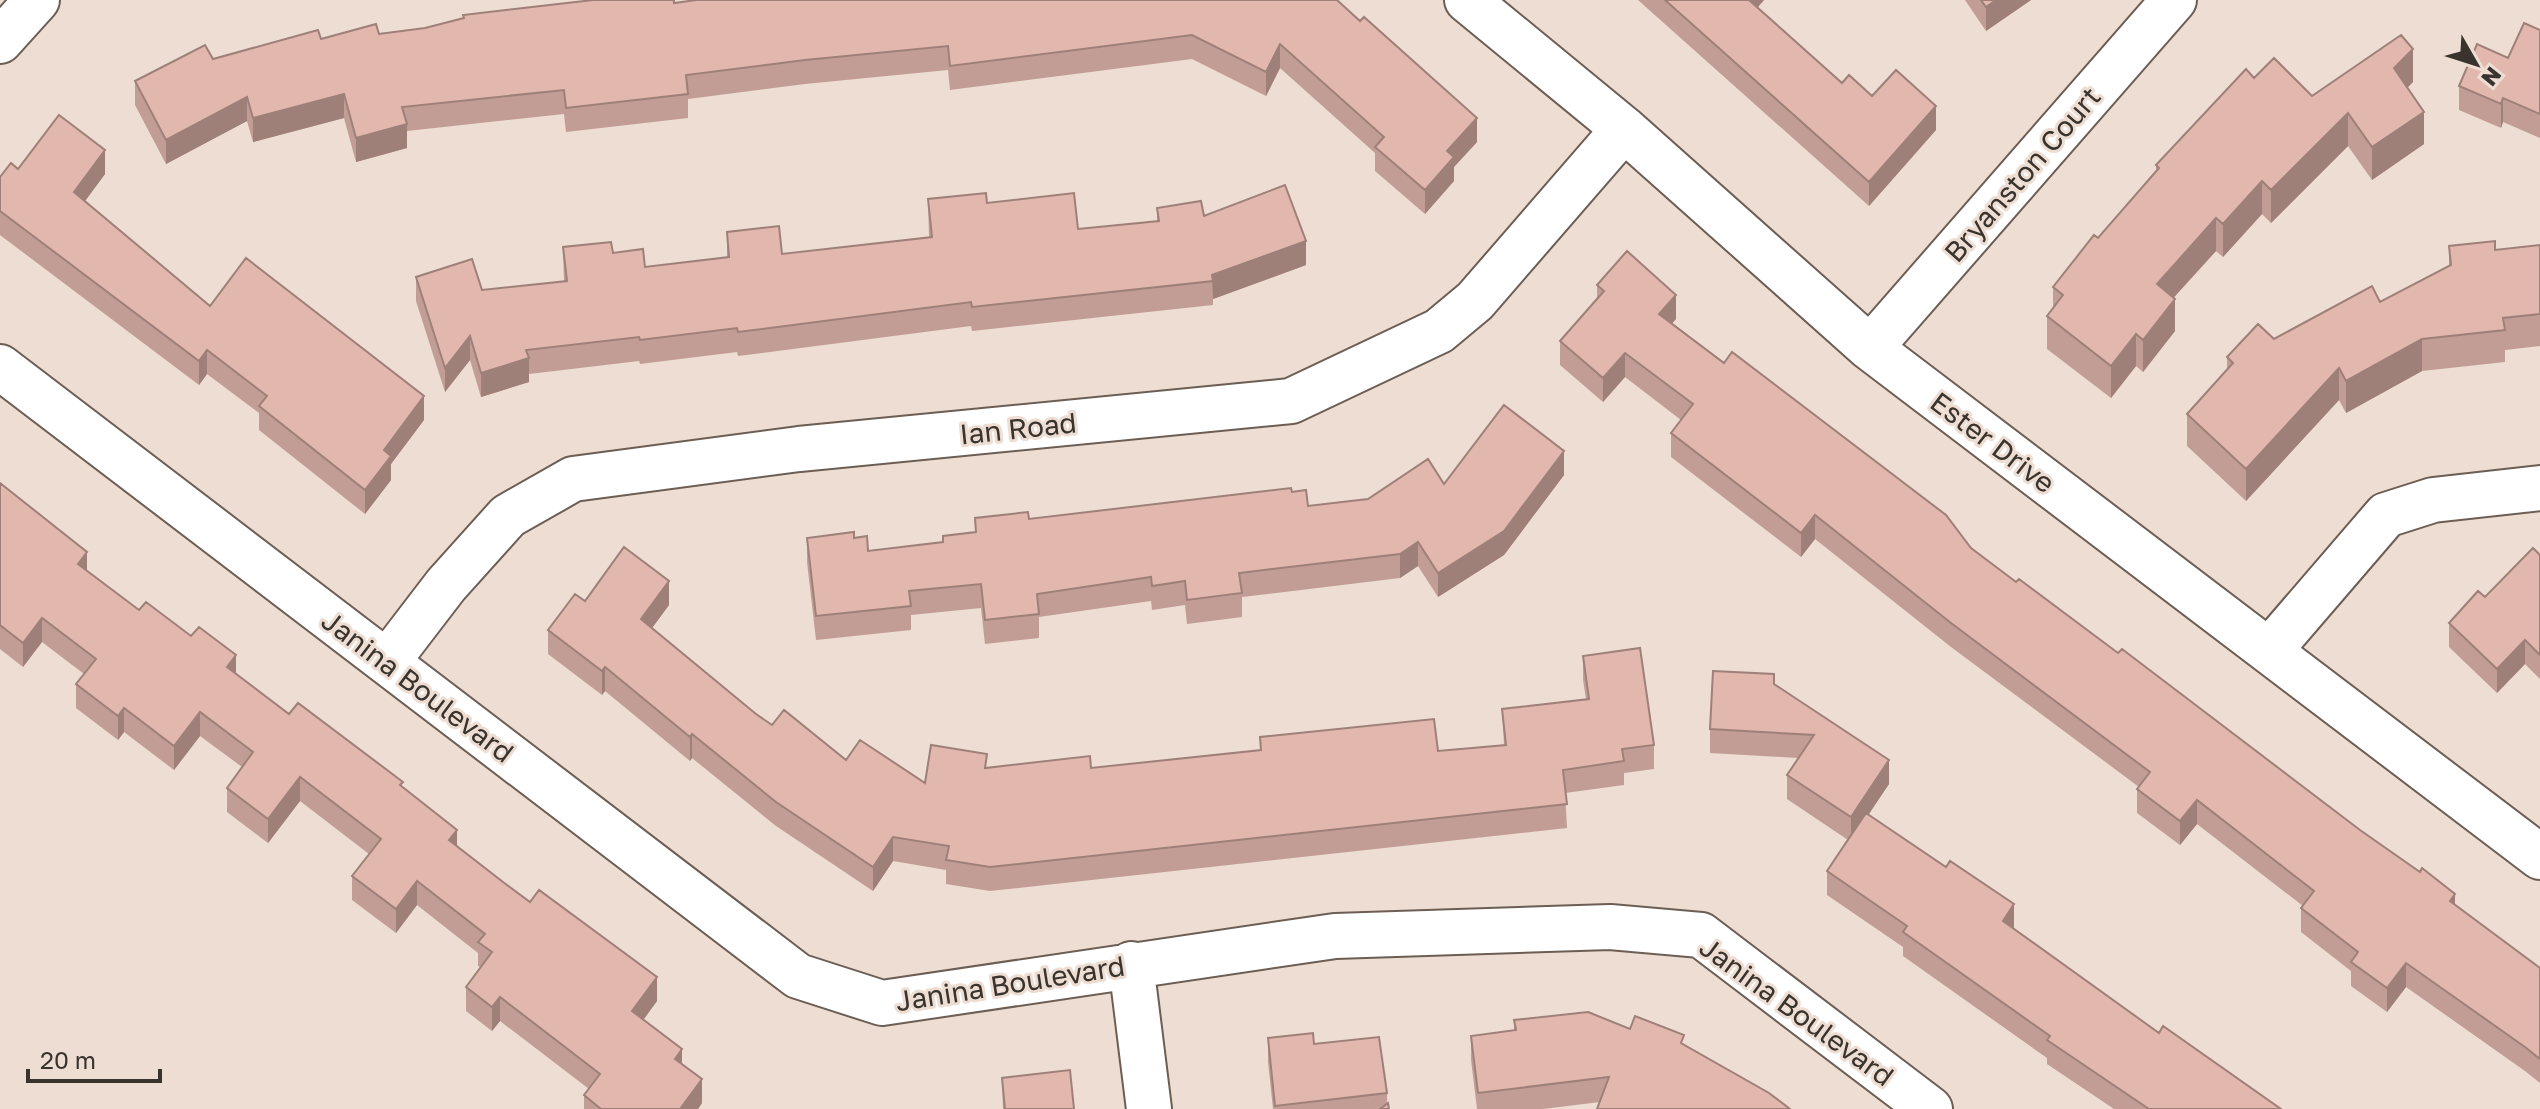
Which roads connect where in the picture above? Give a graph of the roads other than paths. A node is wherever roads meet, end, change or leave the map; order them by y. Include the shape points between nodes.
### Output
1 (37, 0) edge
2 (1467, 0) edge
3 (2174, 0) edge
4 (0, 41) edge
5 (1624, 129) junction
6 (1870, 348) junction
7 (0, 367) edge
8 (2540, 488) edge
9 (2269, 651) junction
10 (387, 662) junction
11 (2540, 857) edge
12 (1131, 964) junction
13 (1149, 1109) edge
14 (1930, 1109) edge

1 - 4 street
2 - 5 street, Ester Drive
3 - 6 street, Bryanston Court
5 - 6 street, Ester Drive
5 - 10 street, Ian Road via 1475,301 1439,331 1291,401 799,449 573,479 508,516
6 - 9 street, Ester Drive
7 - 10 street, Janina Boulevard
8 - 9 street via 2433,500 2386,515
9 - 11 street, Ester Drive
10 - 12 street, Janina Boulevard via 798,976 882,1003
12 - 13 street
12 - 14 street, Janina Boulevard via 1335,936 1610,927 1701,935

